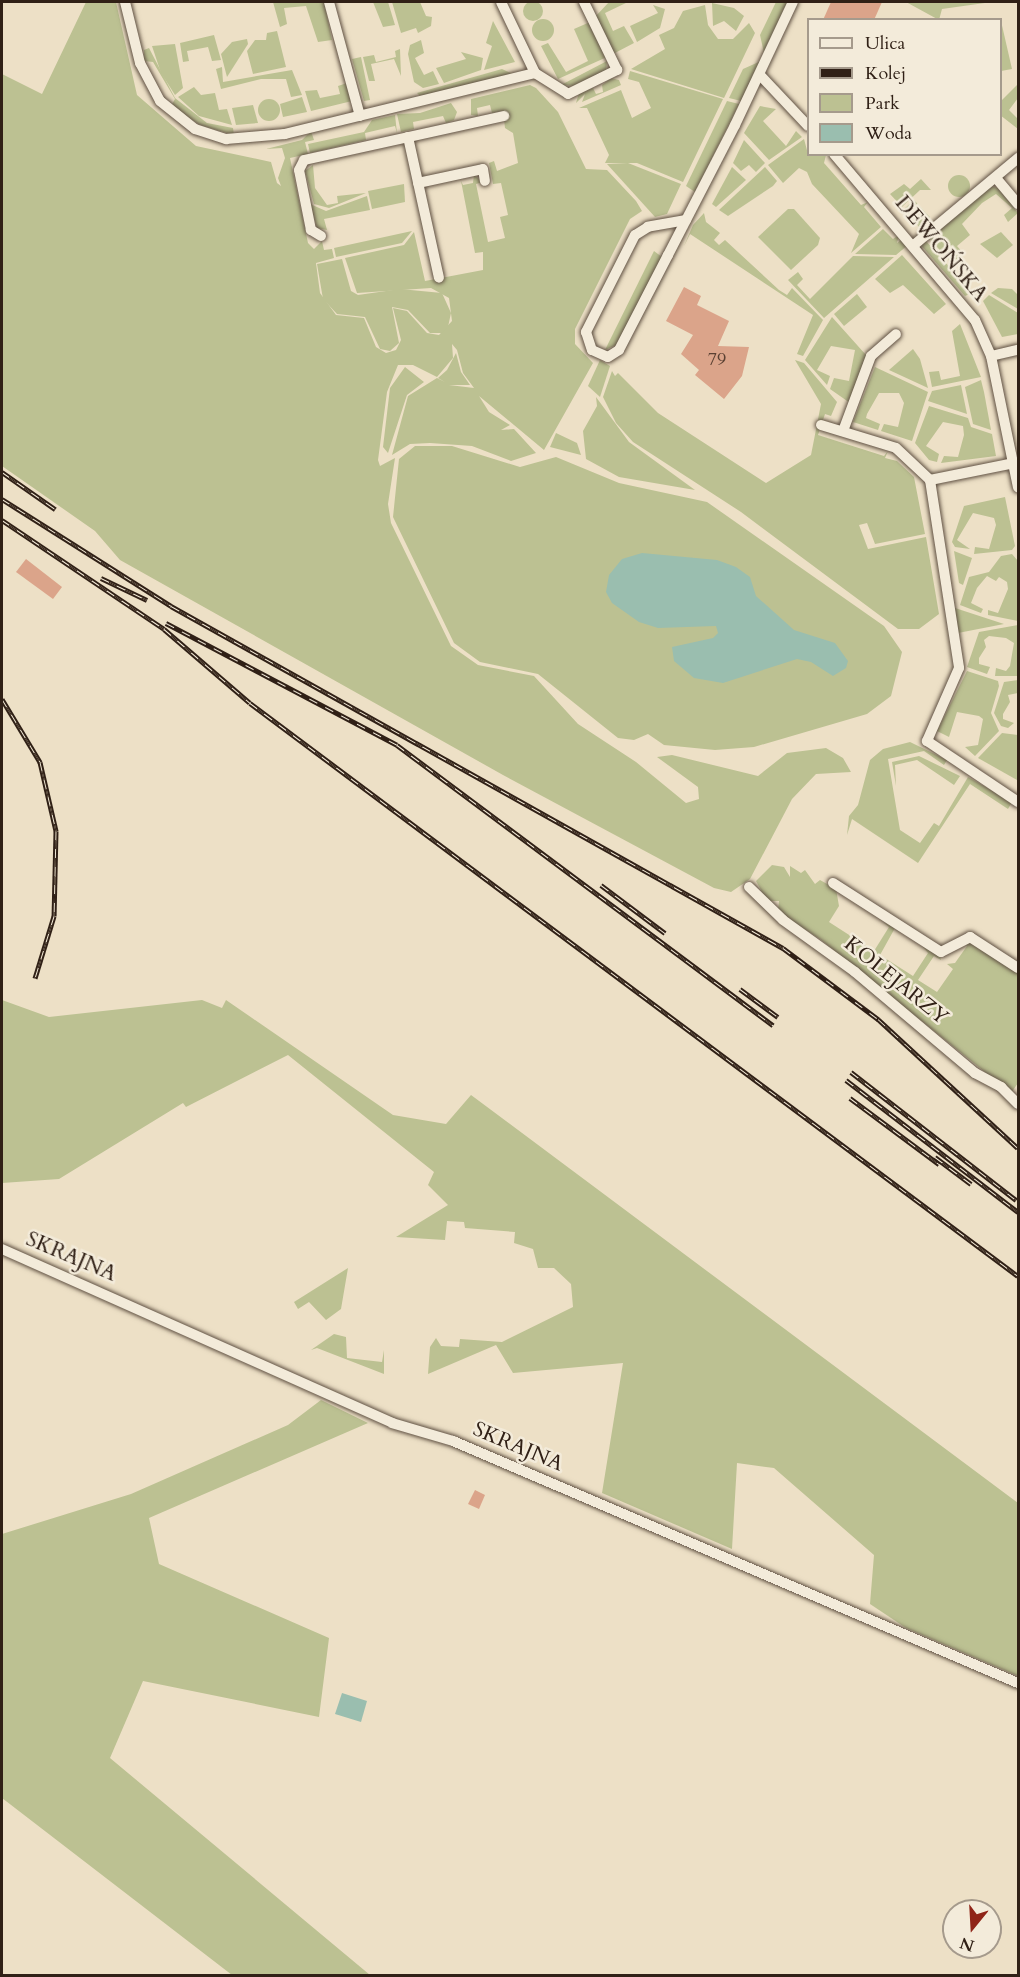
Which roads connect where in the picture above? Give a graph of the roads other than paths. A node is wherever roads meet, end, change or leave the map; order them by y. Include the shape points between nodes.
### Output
1 (125, 2) edge
2 (329, 2) edge
3 (501, 2) edge
4 (793, 2) edge
5 (590, 3) edge
6 (535, 73) junction
7 (760, 75) junction
8 (360, 116) junction
9 (504, 116) dead end
10 (807, 125) edge
11 (408, 137) junction
12 (836, 156) edge
13 (1018, 158) edge
14 (996, 178) junction
15 (485, 181) dead end
16 (418, 183) junction
17 (1018, 204) edge
18 (686, 220) junction
19 (321, 236) dead end
20 (914, 245) junction
21 (439, 278) dead end
22 (896, 334) dead end
23 (1018, 350) edge
24 (992, 356) junction
25 (821, 425) dead end
26 (843, 431) junction
27 (1014, 463) junction
28 (930, 480) junction
29 (1018, 488) edge
30 (1018, 802) edge
31 (833, 883) dead end
32 (749, 887) dead end
33 (1018, 968) edge
34 (1017, 1100) edge
35 (2, 1249) edge
36 (1018, 1683) edge

1 - 8 street via 150,87 173,114 195,129 226,139 248,140
2 - 8 street
3 - 6 street
4 - 7 street
5 - 6 street via 617,70 568,94
6 - 8 street
7 - 10 street
7 - 18 street
9 - 11 street
11 - 16 street
11 - 19 street via 301,162 311,230
12 - 20 street, DEWOŃSKA
13 - 14 street
14 - 17 street
14 - 20 street
15 - 16 street via 483,169
16 - 21 street
18 - 18 street via 648,227 635,235 586,332 592,350 612,356
20 - 24 street, DEWOŃSKA via 969,309
22 - 26 street via 871,356
23 - 24 street
24 - 27 street, DEWOŃSKA
25 - 26 street
26 - 28 street via 896,448
27 - 28 street
27 - 29 street, DEWOŃSKA
28 - 30 street via 959,668 928,735 936,749
31 - 33 street via 941,952 970,938
32 - 34 street, KOLEJARZY via 783,920 855,972 975,1073
35 - 36 street, SKRAJNA via 392,1422 453,1441

